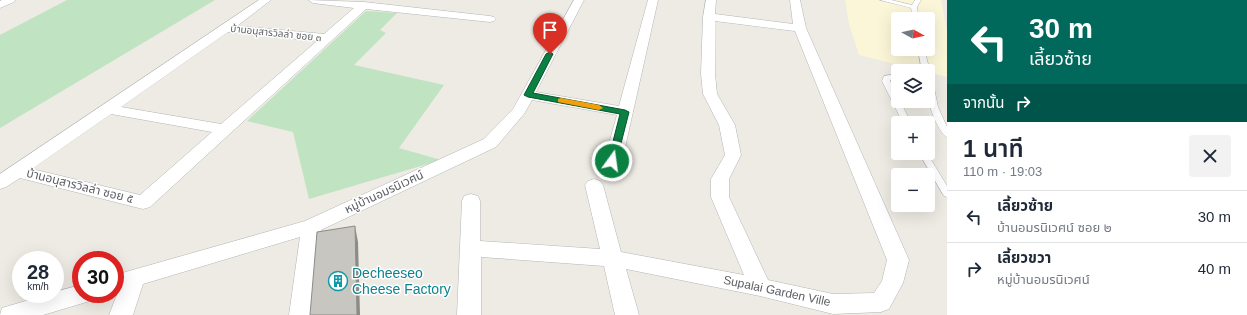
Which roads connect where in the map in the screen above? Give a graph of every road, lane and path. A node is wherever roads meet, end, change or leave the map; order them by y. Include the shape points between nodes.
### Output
1 (10, 0) edge
2 (266, 0) edge
3 (313, 0) edge
4 (429, 0) edge
5 (579, 0) edge
6 (653, 0) edge
7 (711, 0) edge
8 (796, 0) edge
9 (883, 0) edge
10 (918, 0) edge
11 (0, 5) edge
12 (364, 5) junction
13 (914, 6) junction
14 (419, 11) junction
15 (915, 12) edge
16 (710, 17) junction
17 (490, 19) dead end
18 (225, 28) junction
19 (800, 28) junction
20 (327, 38) junction
21 (891, 76) edge
22 (891, 91) edge
23 (528, 95) junction
24 (934, 108) edge
25 (107, 109) junction
26 (625, 112) junction
27 (225, 129) junction
28 (947, 134) edge
29 (927, 160) edge
30 (612, 161) dead end
31 (17, 171) junction
32 (0, 183) edge
33 (594, 185) dead end
34 (947, 194) edge
35 (471, 201) dead end
36 (311, 226) junction
37 (470, 248) junction
38 (612, 258) junction
39 (125, 282) edge
40 (760, 287) junction
41 (72, 297) edge
42 (10, 315) edge
43 (121, 315) edge
44 (301, 315) edge
45 (469, 315) edge
46 (627, 315) edge

1 - 11 street
2 - 18 street
3 - 12 street
4 - 14 street
5 - 23 street, หมู่บ้านอมรนิเวศน์
6 - 26 street
7 - 16 street
8 - 19 street, Supalai Garden Ville
9 - 13 lane
10 - 13 lane
12 - 14 street
12 - 20 street
13 - 15 lane
14 - 17 street
16 - 19 street
16 - 40 street via 710,94 726,125 733,155 720,179 720,197
18 - 20 street, บ้านอนุสารวิลล่า ซอย ๓
18 - 25 street
19 - 40 street, Supalai Garden Ville via 898,260 892,283 881,302 833,304
20 - 27 street
21 - 22 lane via 886,81
23 - 26 street
23 - 36 street, หมู่บ้านอมรนิเวศน์ via 520,111 490,143
24 - 28 lane
25 - 27 street
25 - 31 street
26 - 30 street
27 - 31 street, บ้านอนุสารวิลล่า ซอย ๕ via 143,202
29 - 34 lane
31 - 32 street
33 - 38 street
35 - 37 street
36 - 39 street, หมู่บ้านอมรนิเวศน์
36 - 44 street
37 - 38 street, Supalai Garden Ville
37 - 45 street
38 - 40 street, Supalai Garden Ville
38 - 46 street
39 - 43 street
41 - 42 street

